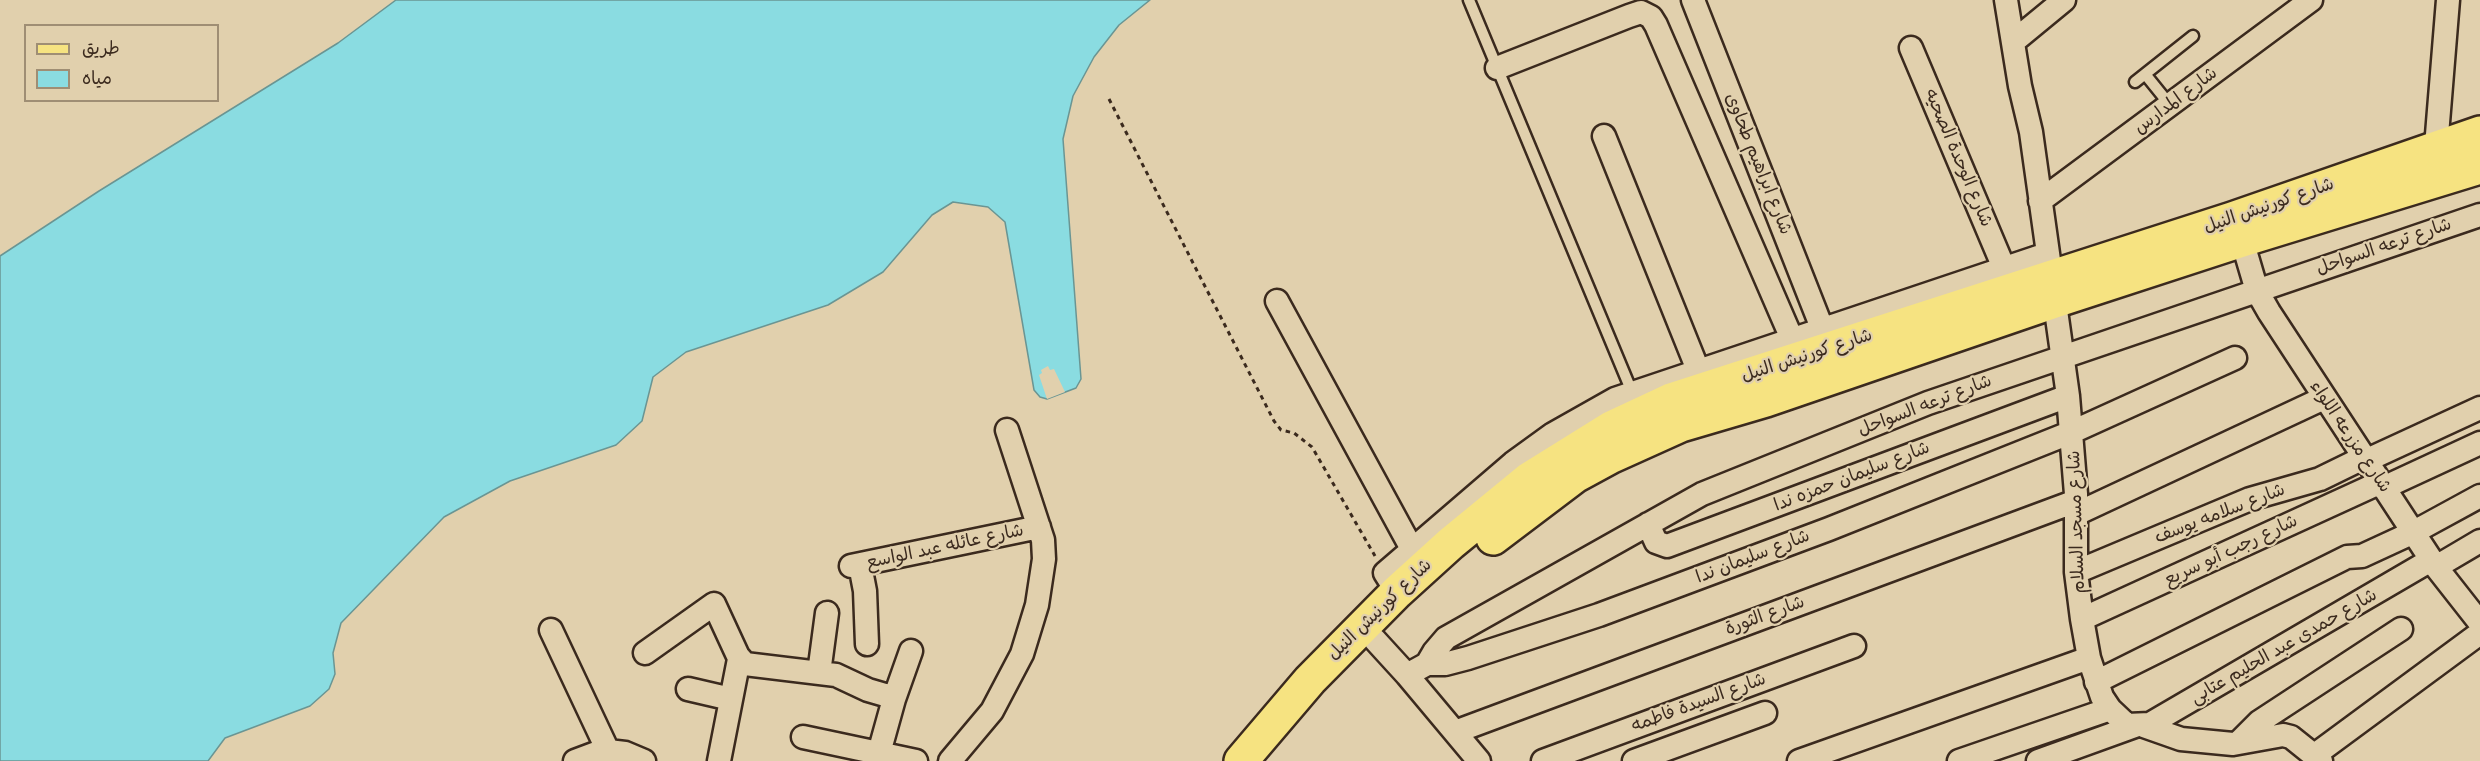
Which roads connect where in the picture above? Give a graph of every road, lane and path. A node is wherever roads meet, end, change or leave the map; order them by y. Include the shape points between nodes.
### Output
1 (1469, 0) edge
2 (1693, 0) edge
3 (2006, 0) edge
4 (2064, 0) edge
5 (2311, 0) edge
6 (2448, 0) edge
7 (2193, 36) dead end
8 (2013, 42) junction
9 (1911, 48) dead end
10 (1497, 68) junction
11 (2145, 74) junction
12 (2134, 82) dead end
13 (1109, 99) dead end
14 (2170, 105) junction
15 (2480, 133) edge
16 (1604, 136) dead end
17 (2436, 147) junction
18 (2480, 167) edge
19 (2040, 201) junction
20 (2480, 215) edge
21 (2242, 240) junction
22 (2004, 268) junction
23 (2052, 277) junction
24 (2257, 291) junction
25 (1277, 301) dead end
26 (1822, 328) junction
27 (1792, 339) junction
28 (2062, 356) junction
29 (2235, 358) dead end
30 (1698, 370) junction
31 (1632, 392) junction
32 (2068, 396) junction
33 (2324, 398) junction
34 (2480, 408) edge
35 (1007, 430) dead end
36 (2072, 432) junction
37 (2480, 442) edge
38 (2364, 459) junction
39 (2381, 485) junction
40 (1536, 489) junction
41 (2480, 496) edge
42 (2076, 508) junction
43 (1648, 524) junction
44 (1039, 527) junction
45 (2414, 532) junction
46 (2480, 541) edge
47 (1412, 549) junction
48 (2434, 563) junction
49 (2076, 572) junction
50 (1391, 582) junction
51 (827, 613) dead end
52 (2082, 619) junction
53 (2480, 623) edge
54 (2401, 629) dead end
55 (551, 630) dead end
56 (2480, 633) edge
57 (1375, 640) junction
58 (867, 644) dead end
59 (1854, 645) dead end
60 (911, 651) dead end
61 (645, 653) dead end
62 (2089, 658) junction
63 (739, 659) junction
64 (1417, 669) junction
65 (819, 673) junction
66 (2096, 682) junction
67 (688, 689) dead end
68 (731, 699) junction
69 (894, 699) junction
70 (2110, 710) junction
71 (1765, 713) dead end
72 (2139, 726) junction
73 (1455, 732) junction
74 (803, 737) dead end
75 (2239, 742) junction
76 (879, 753) junction
77 (618, 756) edge
78 (953, 758) edge
79 (2319, 758) edge
80 (575, 761) edge
81 (719, 761) edge
82 (916, 761) edge
83 (1241, 761) edge
84 (1265, 761) edge
85 (1479, 761) edge
86 (1543, 761) edge
87 (1634, 761) edge
88 (1799, 761) edge
89 (1959, 761) edge
90 (2037, 761) edge

1 - 10 lane
2 - 26 street, شارع ابراهيم طحاوى
3 - 8 street, شارع مسجد السلام
4 - 8 street
5 - 14 street, شارع المدارس
6 - 17 street
7 - 11 lane
8 - 19 street, شارع مسجد السلام
9 - 22 street, شارع الوحدة الصحيه
10 - 27 street via 1641,12 1651,17
10 - 31 lane
11 - 12 lane
11 - 14 lane
13 - 50 path via 1274,420 1281,430 1294,433 1312,447
14 - 19 street, شارع المدارس
15 - 17 main road, شارع كورنيش النيل
16 - 30 street
17 - 23 main road, شارع كورنيش النيل
18 - 21 main road, شارع كورنيش النيل
19 - 23 street, شارع مسجد السلام
20 - 24 street, شارع ترعه السواحل
21 - 23 main road, شارع كورنيش النيل
21 - 24 street, شارع مزرعه اللواء
22 - 23 street
22 - 26 street
23 - 28 street, شارع مسجد السلام
23 - 40 main road, شارع كورنيش النيل via 1671,400 1611,428
24 - 28 street, شارع ترعه السواحل
24 - 33 street, شارع مزرعه اللواء
25 - 47 street
26 - 27 street
27 - 30 street
28 - 32 street, شارع مسجد السلام
28 - 43 street, شارع ترعه السواحل via 1896,416 1702,494
29 - 36 street, شارع سليمان ندا
30 - 31 street
31 - 47 street via 1594,410 1513,463
32 - 36 street, شارع مسجد السلام
32 - 43 street, شارع سليمان حمزه ندا via 1667,546 1656,542
33 - 38 street, شارع مزرعه اللواء
33 - 42 street, شارع الثورة
34 - 38 street, شارع سلامه يوسف
35 - 44 street
36 - 42 street, شارع مسجد السلام
36 - 64 street, شارع سليمان ندا via 1599,615 1468,658
37 - 39 street, شارع رجب أبو سريع
38 - 39 street, شارع مزرعه اللواء
38 - 49 street, شارع سلامه يوسف via 2320,479 2250,499
39 - 45 street, شارع مزرعه اللواء
39 - 52 street, شارع رجب أبو سريع
40 - 50 main road, شارع كورنيش النيل
40 - 57 main road, شارع كورنيش النيل
41 - 45 street
42 - 49 street, شارع مسجد السلام
42 - 73 street, شارع الثورة
43 - 64 street, شارع ترعه السواحل via 1446,638
44 - 58 street, شارع عائله عبد الواسع via 855,566 866,600
44 - 78 street via 1044,560 1037,605 1022,654 992,711
45 - 48 street, شارع مزرعه اللواء
45 - 66 street via 2362,556 2347,557
46 - 48 street, شارع حمدى عبد الحليم عتابى
47 - 50 street
48 - 53 street, شارع مزرعه اللواء
48 - 72 street, شارع حمدى عبد الحليم عتابى via 2201,696
49 - 52 street, شارع مسجد السلام
50 - 83 main road, شارع كورنيش النيل
51 - 65 street
52 - 62 street, شارع مسجد السلام
54 - 75 street via 2259,722
55 - 77 street
56 - 79 street
57 - 64 street
57 - 84 main road, شارع كورنيش النيل
59 - 86 street, شارع السيدة فاطمه
60 - 69 street
61 - 63 street via 714,604
62 - 66 street, شارع مسجد السلام
62 - 88 street
63 - 65 street via 749,665
63 - 68 street
64 - 73 street
65 - 69 street via 836,675
66 - 70 street, شارع مسجد السلام
67 - 68 street
68 - 81 street
69 - 76 street
70 - 72 street via 2127,725
70 - 89 street
71 - 87 street
72 - 75 street via 2181,739
72 - 90 street, شارع حمدى عبد الحليم عتابى
73 - 85 street
74 - 76 street
75 - 79 street via 2283,735
76 - 82 street
77 - 80 street via 599,752

